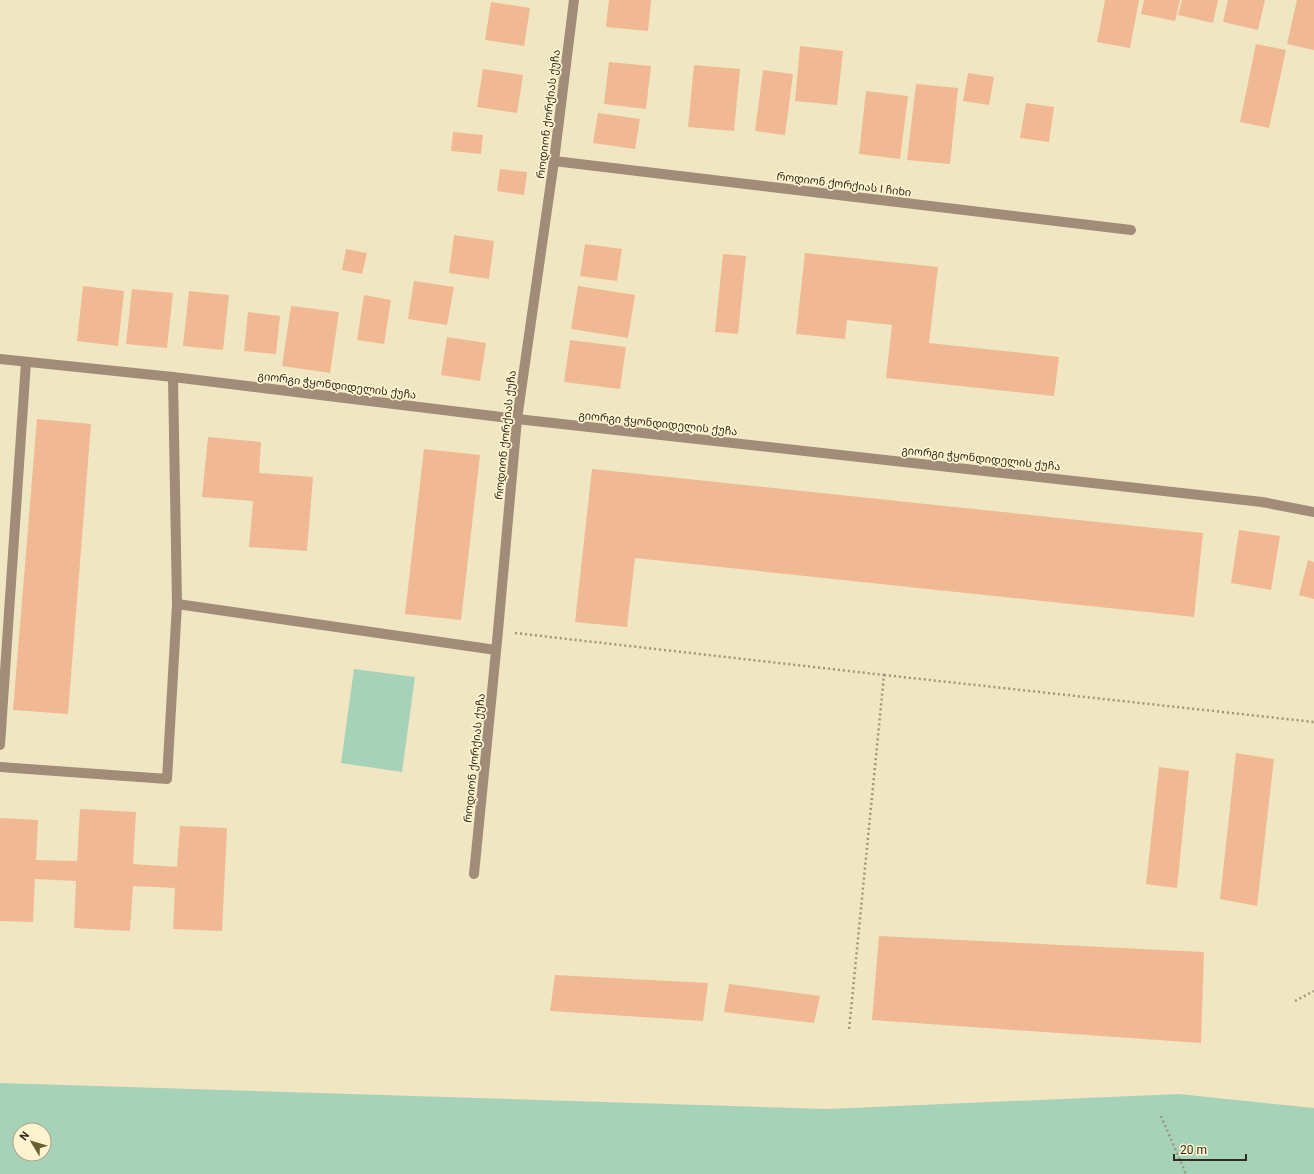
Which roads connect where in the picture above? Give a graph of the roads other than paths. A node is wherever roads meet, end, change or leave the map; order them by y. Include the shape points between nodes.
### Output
1 (574, 0) edge
2 (554, 161) junction
3 (1131, 230) dead end
4 (0, 359) edge
5 (26, 362) junction
6 (173, 376) junction
7 (517, 419) junction
8 (1314, 512) edge
9 (177, 604) junction
10 (496, 650) junction
11 (0, 745) edge
12 (0, 767) edge
13 (474, 874) dead end

1 - 2 street, როდიონ ქორქიას ქუჩა
2 - 3 street, როდიონ ქორქიას I ჩიხი
2 - 7 street, როდიონ ქორქიას ქუჩა
4 - 5 street, გიორგი ჭყონდიდელის ქუჩა
5 - 6 street, გიორგი ჭყონდიდელის ქუჩა
5 - 11 street
6 - 7 street, გიორგი ჭყონდიდელის ქუჩა
6 - 9 street
7 - 8 street, გიორგი ჭყონდიდელის ქუჩა via 1262,502
7 - 10 street, როდიონ ქორქიას ქუჩა
9 - 10 street
9 - 12 street via 167,779
10 - 13 street, როდიონ ქორქიას ქუჩა

